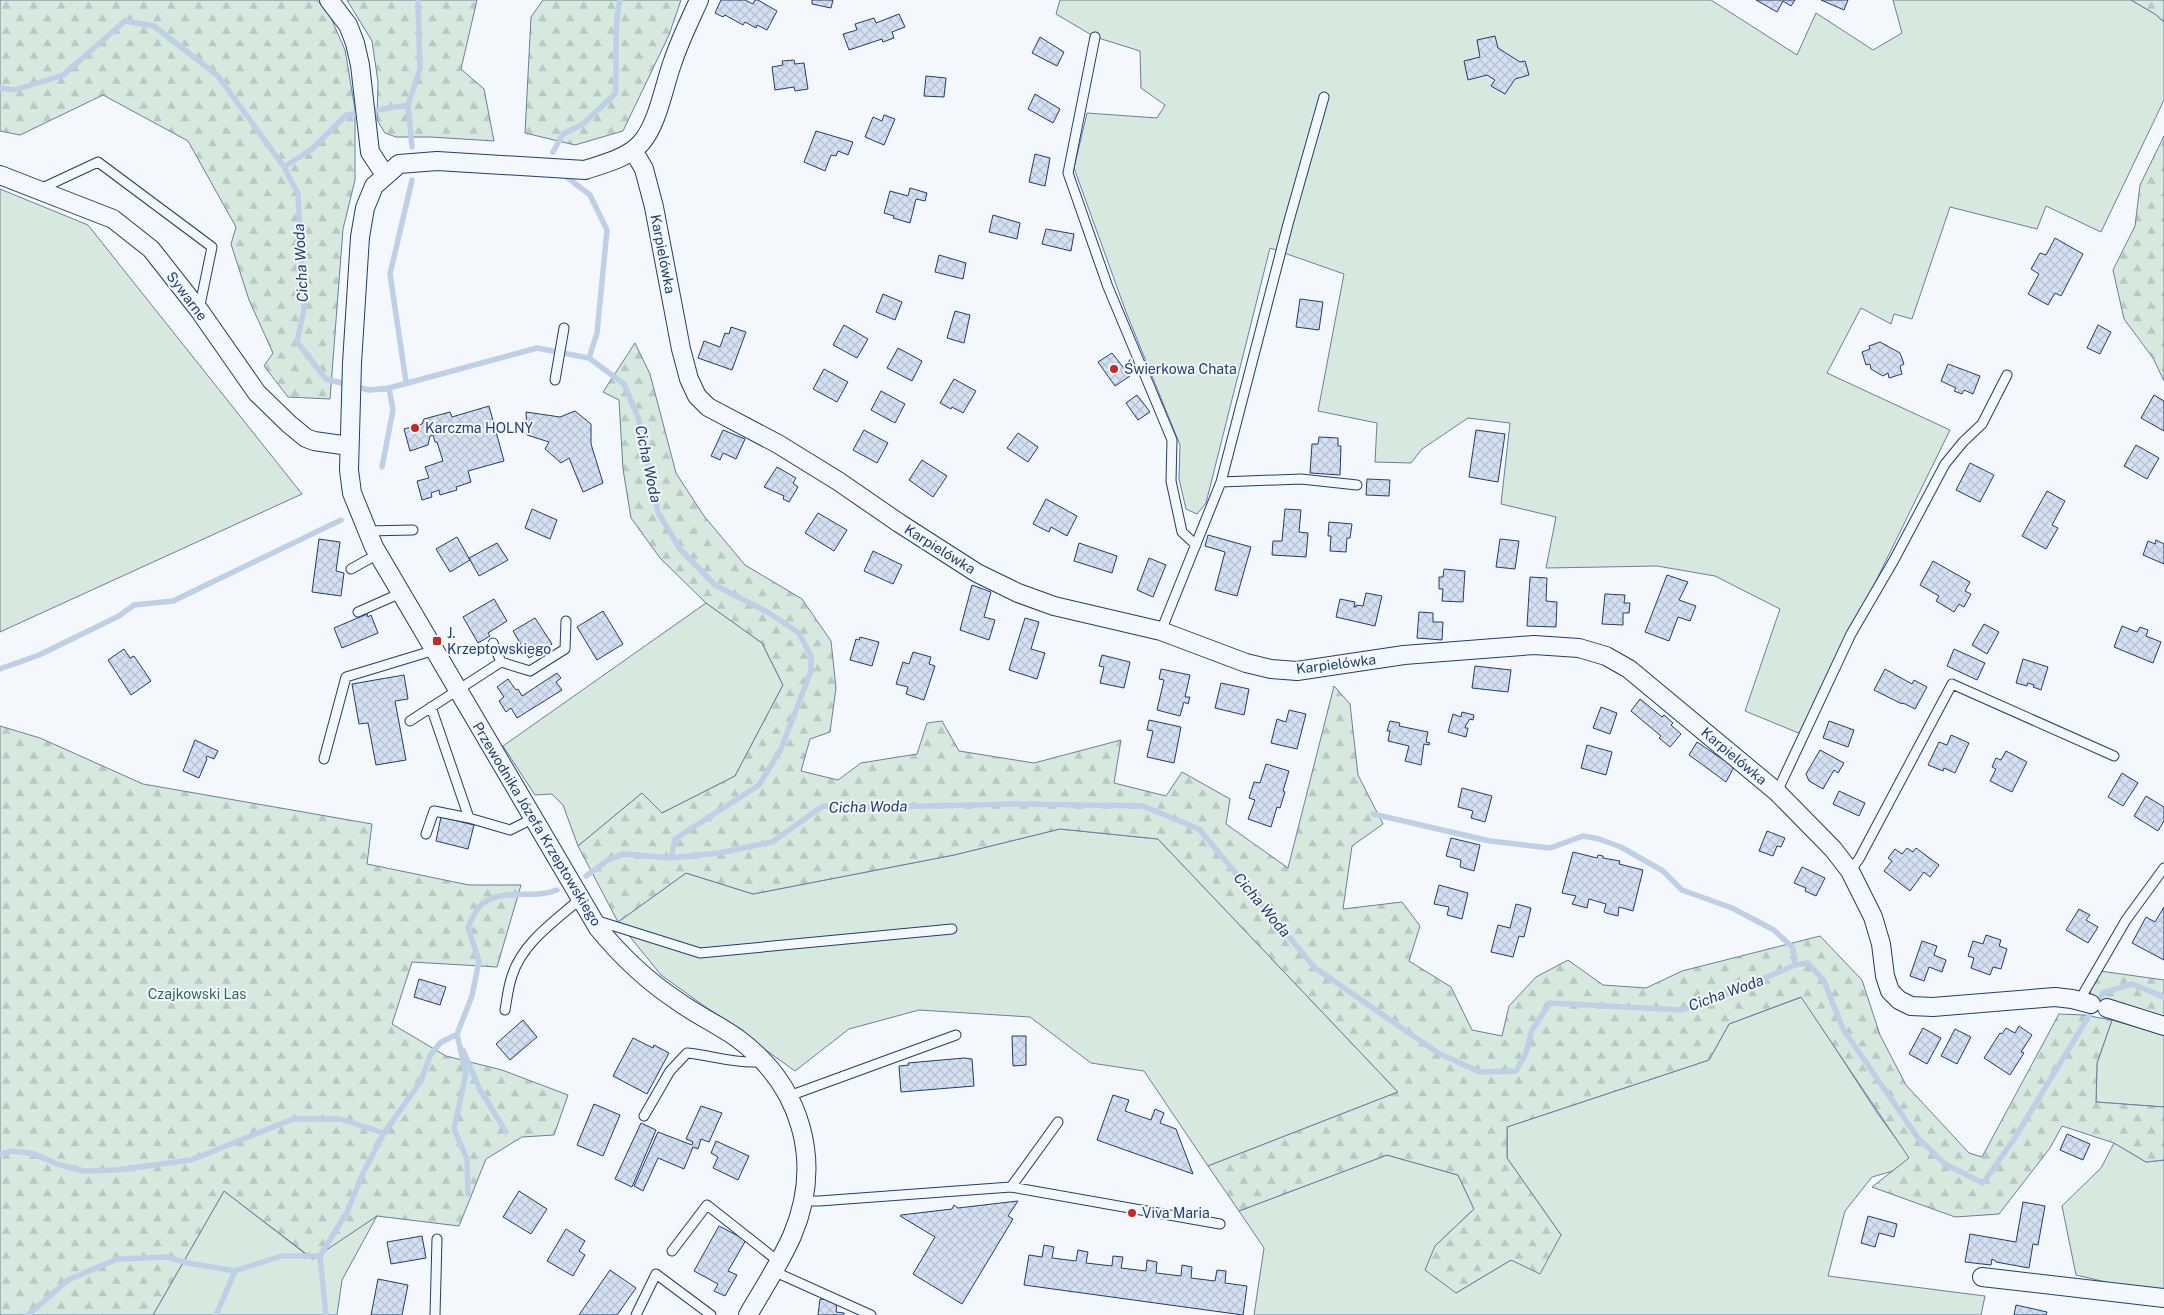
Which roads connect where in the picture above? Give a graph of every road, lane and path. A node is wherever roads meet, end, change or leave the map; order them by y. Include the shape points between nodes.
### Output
1 (329, 0) edge
2 (699, 0) edge
3 (1095, 37) dead end
4 (1324, 97) dead end
5 (633, 150) junction
6 (0, 175) edge
7 (385, 175) junction
8 (38, 190) junction
9 (199, 310) junction
10 (561, 340) dead end
11 (2006, 375) dead end
12 (555, 380) dead end
13 (348, 446) junction
14 (1221, 482) junction
15 (1357, 485) dead end
16 (413, 530) dead end
17 (367, 531) junction
18 (1196, 545) junction
19 (378, 554) junction
20 (351, 569) dead end
21 (401, 594) junction
22 (358, 612) dead end
23 (566, 621) dead end
24 (1161, 631) junction
25 (493, 643) dead end
26 (435, 650) junction
27 (501, 662) junction
28 (458, 690) junction
29 (431, 707) junction
30 (410, 721) dead end
31 (2114, 756) dead end
32 (324, 759) dead end
33 (1777, 792) junction
34 (469, 818) junction
35 (534, 818) junction
36 (426, 834) dead end
37 (2164, 868) edge
38 (1850, 871) junction
39 (580, 899) junction
40 (593, 919) junction
41 (952, 929) dead end
42 (2092, 1004) junction
43 (505, 1010) dead end
44 (2164, 1026) edge
45 (956, 1035) dead end
46 (760, 1057) junction
47 (789, 1096) junction
48 (644, 1116) dead end
49 (1058, 1122) dead end
50 (1010, 1187) junction
51 (803, 1201) junction
52 (1220, 1224) dead end
53 (437, 1239) dead end
54 (672, 1251) dead end
55 (776, 1266) junction
56 (1982, 1277) dead end
57 (2164, 1298) edge
58 (435, 1315) edge
59 (636, 1315) edge
60 (711, 1315) edge
61 (748, 1315) edge
62 (871, 1315) edge

1 - 7 street via 348,25 355,43 370,152
2 - 5 street via 673,59 650,130
3 - 18 lane via 1068,173 1108,287 1172,440 1170,481 1182,532
4 - 14 lane
5 - 7 street via 585,170 437,161 400,164
5 - 24 street, Karpielówka via 644,169 654,206 689,379 697,396 708,407 778,444 977,573 1054,606
6 - 8 street, Sywarne
7 - 13 street via 374,186 360,237
8 - 9 street, Sywarne via 113,219 151,249
8 - 9 lane via 98,162 212,247
9 - 13 street, Sywarne via 257,393 288,424 314,441
10 - 12 lane via 564,328
11 - 33 lane via 1982,424 1945,464 1851,634
13 - 17 street, Przewodnika Józefa Krzeptowskiego via 352,493
14 - 15 lane via 1301,479
14 - 18 lane
16 - 17 lane
17 - 19 street, Przewodnika Józefa Krzeptowskiego
18 - 24 lane
19 - 20 lane
19 - 21 street, Przewodnika Józefa Krzeptowskiego
21 - 22 lane
21 - 26 street, Przewodnika Józefa Krzeptowskiego
23 - 27 lane via 565,649 530,671
24 - 33 street, Karpielówka via 1246,663 1297,671 1404,655 1534,645 1579,648 1606,656 1629,670
25 - 27 lane
26 - 28 street, Przewodnika Józefa Krzeptowskiego
26 - 32 lane via 346,677
27 - 28 lane
28 - 29 lane
28 - 35 street, Przewodnika Józefa Krzeptowskiego
29 - 30 lane
29 - 34 lane
31 - 38 lane via 1952,684
33 - 38 street, Karpielówka
34 - 35 lane via 510,830
34 - 36 lane via 434,811
35 - 39 street, Przewodnika Józefa Krzeptowskiego
37 - 42 lane via 2126,920
38 - 42 street, Karpielówka via 1873,917 1890,991 1899,1000 1911,1006 1933,1007 2054,997
39 - 40 street, Przewodnika Józefa Krzeptowskiego
39 - 43 lane via 522,953 512,976
40 - 41 lane via 700,953
40 - 46 street, Przewodnika Józefa Krzeptowskiego via 614,946 653,983 736,1037
42 - 44 street, Karpielówka
45 - 47 lane
46 - 47 street, Przewodnika Józefa Krzeptowskiego
46 - 48 lane via 755,1062 737,1062 687,1053 670,1072
47 - 51 street, Przewodnika Józefa Krzeptowskiego via 806,1149
49 - 50 lane
50 - 51 lane
50 - 52 lane
51 - 55 street, Przewodnika Józefa Krzeptowskiego via 792,1236
53 - 58 lane
54 - 55 lane via 707,1204
55 - 61 street, Przewodnika Józefa Krzeptowskiego
55 - 62 lane
56 - 57 street
59 - 60 lane via 656,1274

